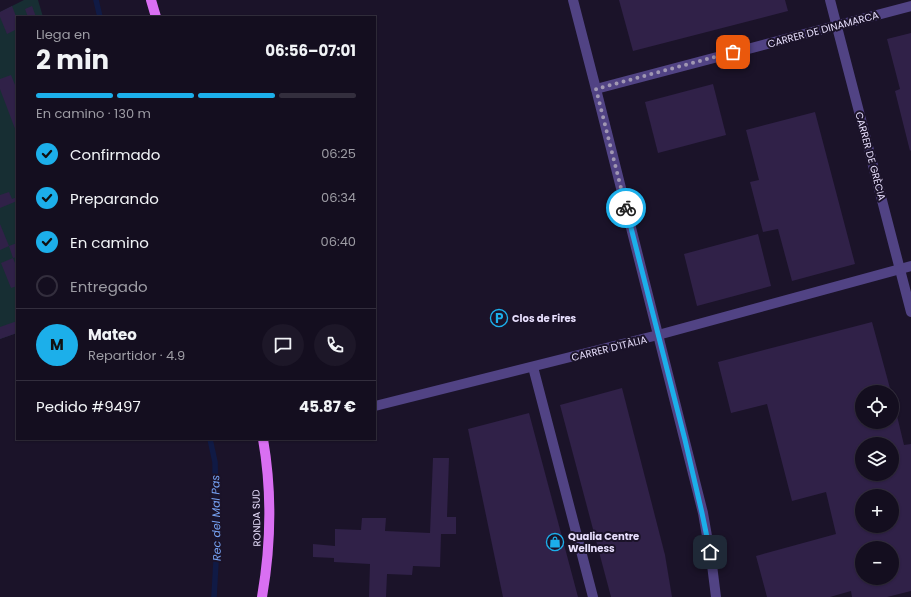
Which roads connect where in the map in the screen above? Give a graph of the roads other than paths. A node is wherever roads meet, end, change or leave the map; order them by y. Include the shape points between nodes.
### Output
1 (151, 0) edge
2 (573, 0) edge
3 (830, 0) edge
4 (911, 6) edge
5 (156, 16) edge
6 (837, 25) junction
7 (596, 89) junction
8 (911, 266) edge
9 (900, 269) junction
10 (911, 312) edge
11 (658, 335) junction
12 (533, 367) junction
13 (376, 406) edge
14 (263, 440) edge
15 (262, 597) edge
16 (593, 597) edge
17 (716, 597) edge

1 - 5 main road
2 - 7 street
3 - 6 street, CARRER DE GRÈCIA
4 - 6 street, CARRER DE DINAMARCA
6 - 7 street, CARRER DE DINAMARCA
6 - 9 street, CARRER DE GRÈCIA
7 - 11 street
8 - 9 street, CARRER D'ITÀLIA
9 - 10 street, CARRER DE GRÈCIA
9 - 11 street, CARRER D'ITÀLIA
11 - 12 street, CARRER D'ITÀLIA
11 - 17 street via 702,513
12 - 13 street, CARRER D'ITÀLIA
12 - 16 street
14 - 15 main road, RONDA SUD via 270,524

